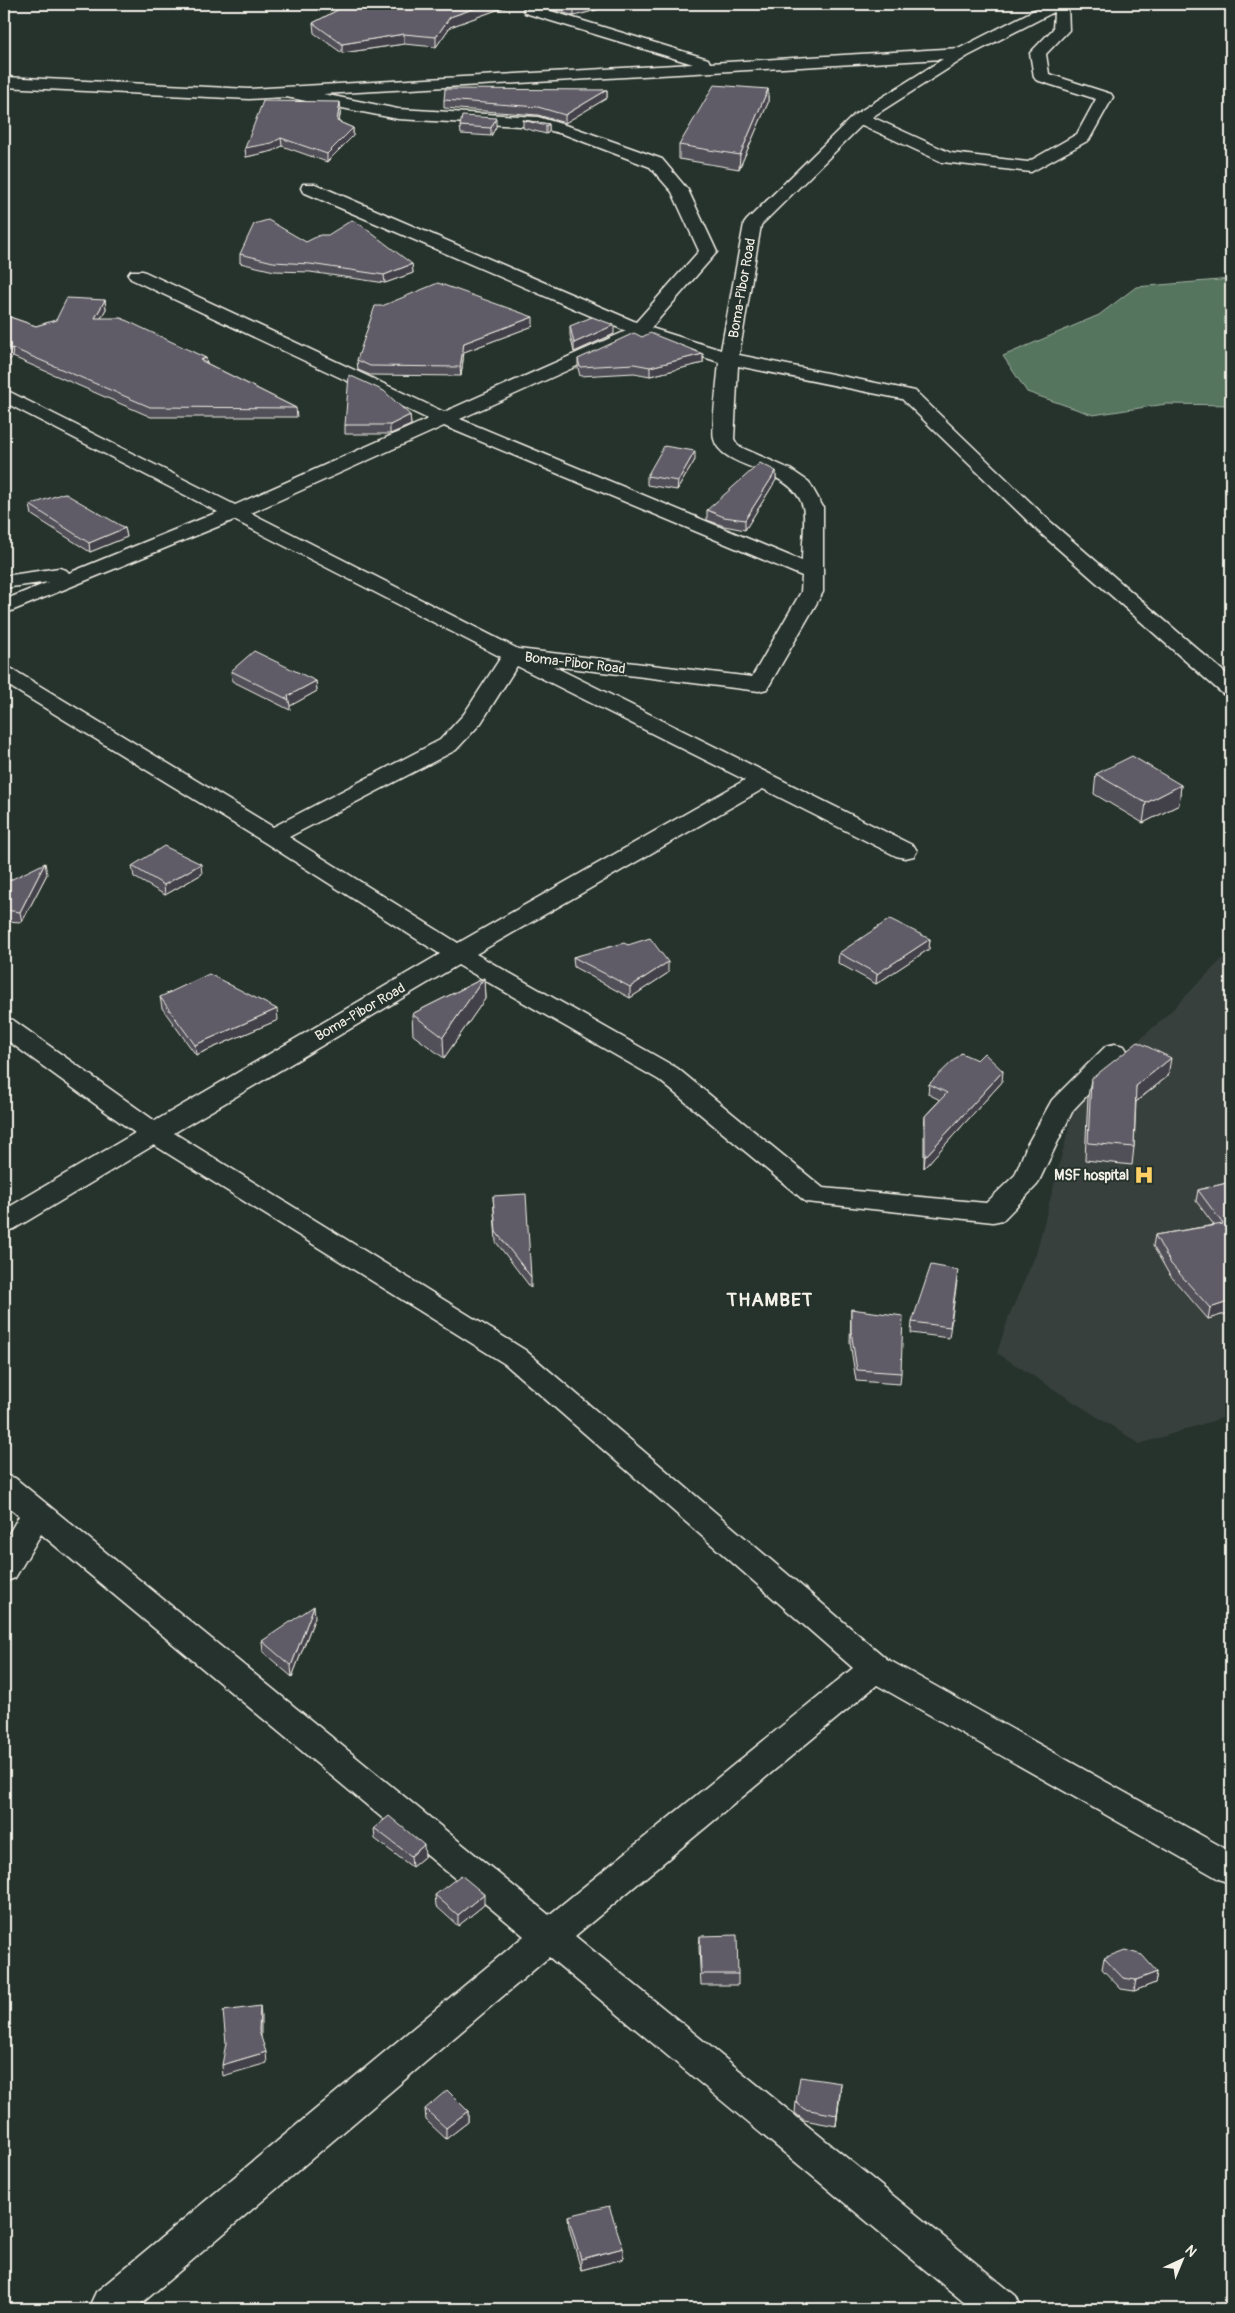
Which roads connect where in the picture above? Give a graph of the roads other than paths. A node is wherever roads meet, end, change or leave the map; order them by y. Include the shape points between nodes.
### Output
1 (512, 4) edge
2 (1059, 4) edge
3 (1226, 4) edge
4 (1231, 5) edge
5 (537, 7) edge
6 (963, 53) junction
7 (720, 67) junction
8 (4, 82) edge
9 (287, 92) junction
10 (860, 118) junction
11 (309, 188) dead end
12 (137, 275) dead end
13 (639, 330) junction
14 (729, 359) junction
15 (4, 395) edge
16 (444, 419) junction
17 (234, 513) junction
18 (100, 568) junction
19 (814, 572) junction
20 (4, 582) edge
21 (4, 608) edge
22 (513, 656) junction
23 (4, 674) edge
24 (1231, 689) edge
25 (762, 780) junction
26 (272, 836) junction
27 (905, 851) dead end
28 (458, 954) junction
29 (4, 1026) edge
30 (1114, 1052) dead end
31 (154, 1133) junction
32 (4, 1222) edge
33 (4, 1486) edge
34 (36, 1514) junction
35 (4, 1570) edge
36 (875, 1668) junction
37 (1231, 1869) edge
38 (549, 1936) junction
39 (109, 2308) edge
40 (1002, 2309) edge

1 - 5 street
2 - 6 street, Boma-Pibor Road
2 - 10 street via 1061,30 1038,53 1042,77 1105,96 1084,136 1031,167 948,158
3 - 4 street
5 - 7 street
6 - 7 street
6 - 10 street, Boma-Pibor Road
7 - 9 street
8 - 9 street via 249,94
9 - 13 street via 398,114 538,122 656,163 680,190 708,252
10 - 14 street, Boma-Pibor Road via 753,224
11 - 13 street
12 - 16 street
13 - 14 street
13 - 16 street
14 - 19 street, Boma-Pibor Road via 724,439 731,450 783,472 802,486 813,507
14 - 24 street via 908,395 1045,527
15 - 17 street
16 - 17 street
16 - 19 street
17 - 18 street
17 - 22 street
18 - 20 street
18 - 21 street
19 - 22 street, Boma-Pibor Road via 812,592 759,684
22 - 25 street
22 - 26 street, Boma-Pibor Road via 473,718 448,745
23 - 26 street
25 - 27 street
25 - 28 street, Boma-Pibor Road
26 - 28 street
28 - 30 street via 668,1074 816,1196 993,1214 1027,1179 1062,1106
28 - 31 street, Boma-Pibor Road
29 - 31 street
31 - 32 street, Boma-Pibor Road
31 - 36 street via 515,1357
33 - 34 street
34 - 35 street
34 - 38 street
36 - 37 street
36 - 38 street
38 - 39 street
38 - 40 street

